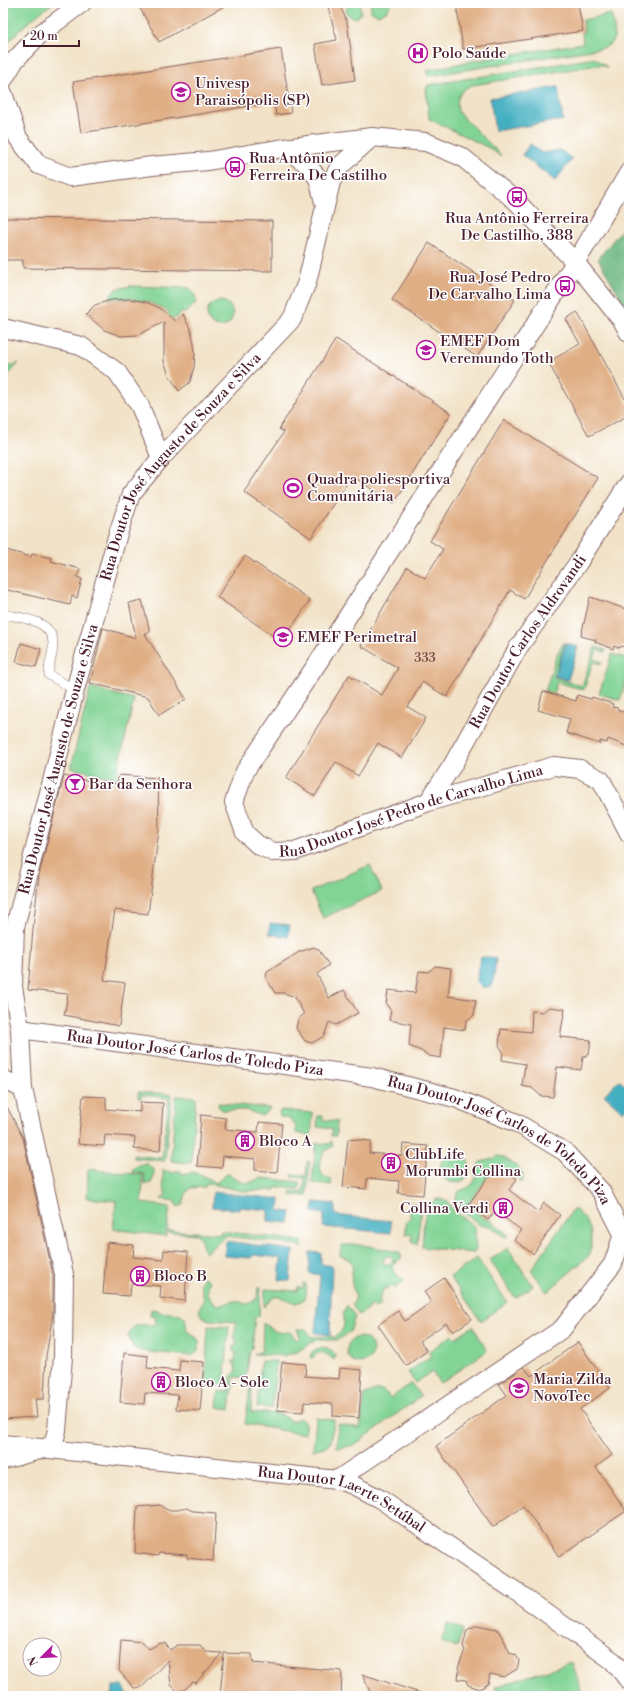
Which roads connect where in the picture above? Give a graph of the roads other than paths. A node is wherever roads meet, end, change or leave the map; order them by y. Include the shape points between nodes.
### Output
1 (82, 3) edge
2 (3, 80) edge
3 (3, 94) edge
4 (372, 137) junction
5 (284, 148) junction
6 (629, 172) edge
7 (326, 207) junction
8 (575, 262) junction
9 (3, 328) edge
10 (629, 333) edge
11 (161, 458) junction
12 (629, 483) edge
13 (3, 614) edge
14 (75, 690) junction
15 (428, 802) junction
16 (629, 833) edge
17 (20, 1029) junction
18 (3, 1079) edge
19 (23, 1089) junction
20 (3, 1444) edge
21 (48, 1448) junction
22 (3, 1460) edge
23 (337, 1480) junction
24 (629, 1681) edge

1 - 2 street via 40,34 15,60
3 - 5 street via 18,138 39,166 70,177 208,161
4 - 5 street
4 - 7 street, Rua Doutor José Augusto de Souza e Silva via 340,166 331,182
4 - 8 street via 426,142 462,158 516,201
5 - 7 street, Rua Doutor José Augusto de Souza e Silva via 306,163 318,178
6 - 8 street, Rua Doutor José Pedro de Carvalho Lima
7 - 11 street, Rua Doutor José Augusto de Souza e Silva via 307,282 292,319
8 - 10 street
8 - 15 street, Rua Doutor José Pedro de Carvalho Lima via 245,771 234,802 245,833 258,846 273,852 295,851
9 - 11 street via 81,346 117,372 140,406
11 - 14 street, Rua Doutor José Augusto de Souza e Silva via 131,494
12 - 15 street, Rua Doutor Carlos Aldrovandi via 578,563 518,648 452,766
13 - 14 lane via 43,624 51,632 53,647 49,675
14 - 17 street, Rua Doutor José Augusto de Souza e Silva via 16,926 13,987
15 - 16 street, Rua Doutor José Pedro de Carvalho Lima via 554,766 580,769 601,780
17 - 19 street, Rua Doutor José Augusto de Souza e Silva
17 - 23 street, Rua Doutor José Carlos de Toledo Piza via 372,1077 455,1098 517,1123 565,1152 601,1191 623,1234 613,1264 562,1329
18 - 19 street
19 - 21 street, Rua Doutor José Augusto de Souza e Silva via 64,1274 63,1358 57,1430 54,1442
20 - 21 street, Rua Doutor Laerte Setúbal
21 - 22 street
21 - 23 street, Rua Doutor Laerte Setúbal
23 - 24 street, Rua Doutor Laerte Setúbal via 380,1499 524,1597 613,1661

